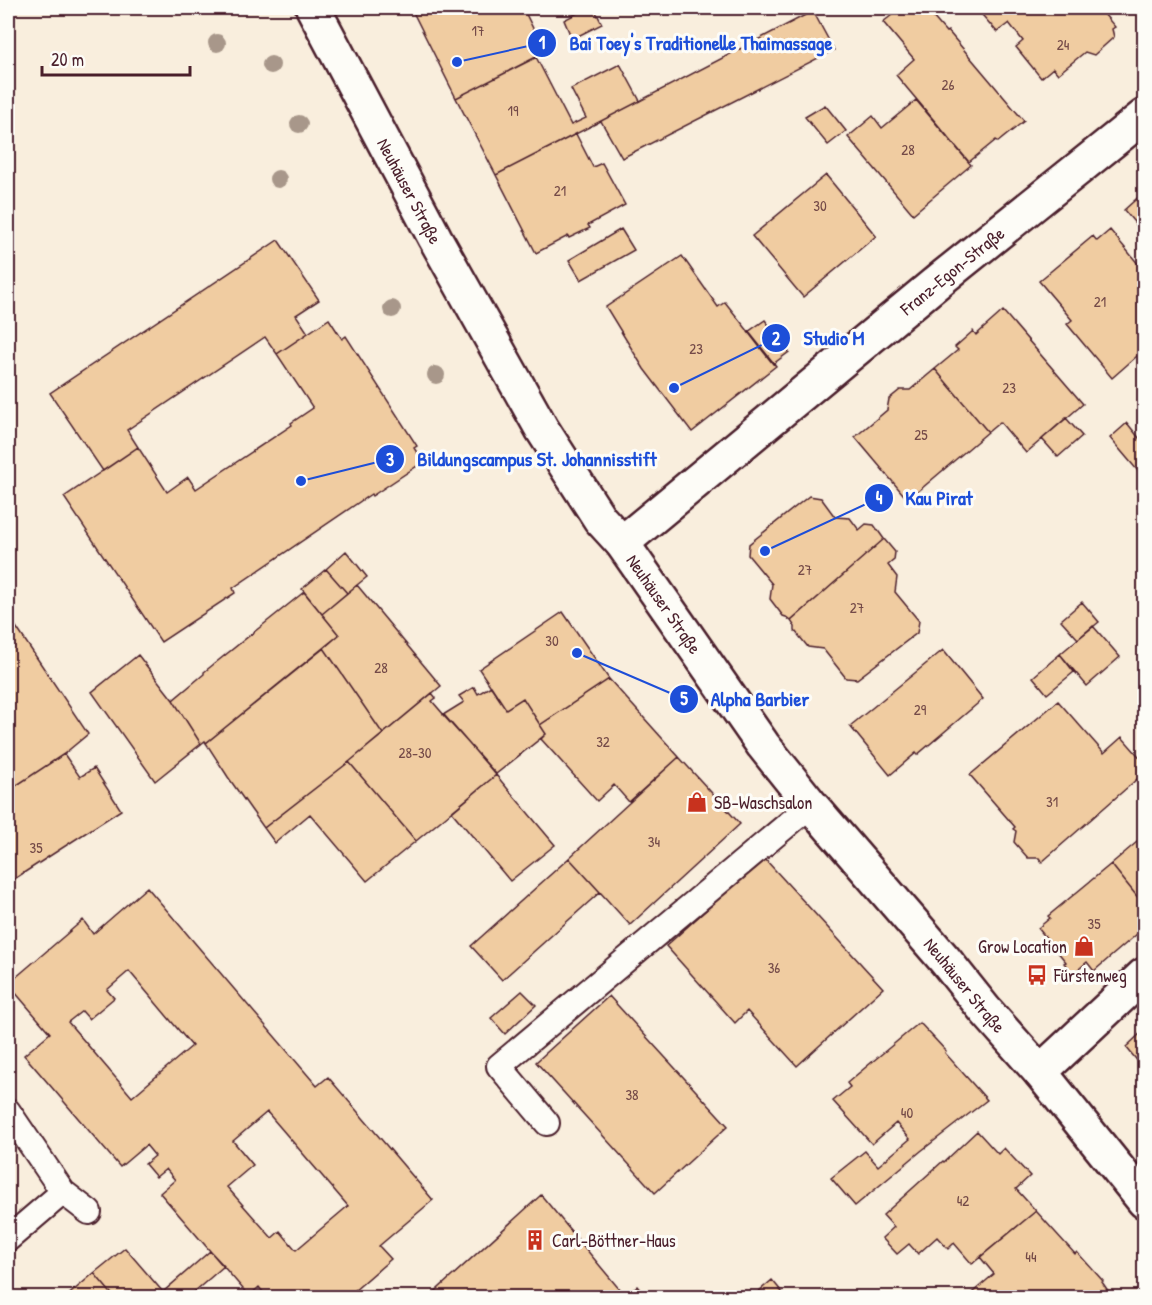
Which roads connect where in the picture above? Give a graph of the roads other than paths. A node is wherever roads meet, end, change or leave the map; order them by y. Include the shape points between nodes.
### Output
1 (313, 8) edge
2 (1144, 116) edge
3 (622, 543) junction
4 (811, 805) junction
5 (1144, 975) edge
6 (1040, 1072) junction
7 (8, 1112) edge
8 (547, 1123) dead end
9 (63, 1192) junction
10 (1144, 1201) edge
11 (89, 1212) dead end
12 (8, 1239) edge

1 - 3 main road, Neuhäuser Straße via 542,429 600,519
2 - 3 main road, Franz-Egon-Straße
3 - 4 main road, Neuhäuser Straße via 764,746
4 - 6 main road, Neuhäuser Straße
4 - 8 lane via 499,1066
5 - 6 main road
6 - 10 main road, Neuhäuser Straße
7 - 9 lane
9 - 11 lane
9 - 12 lane

